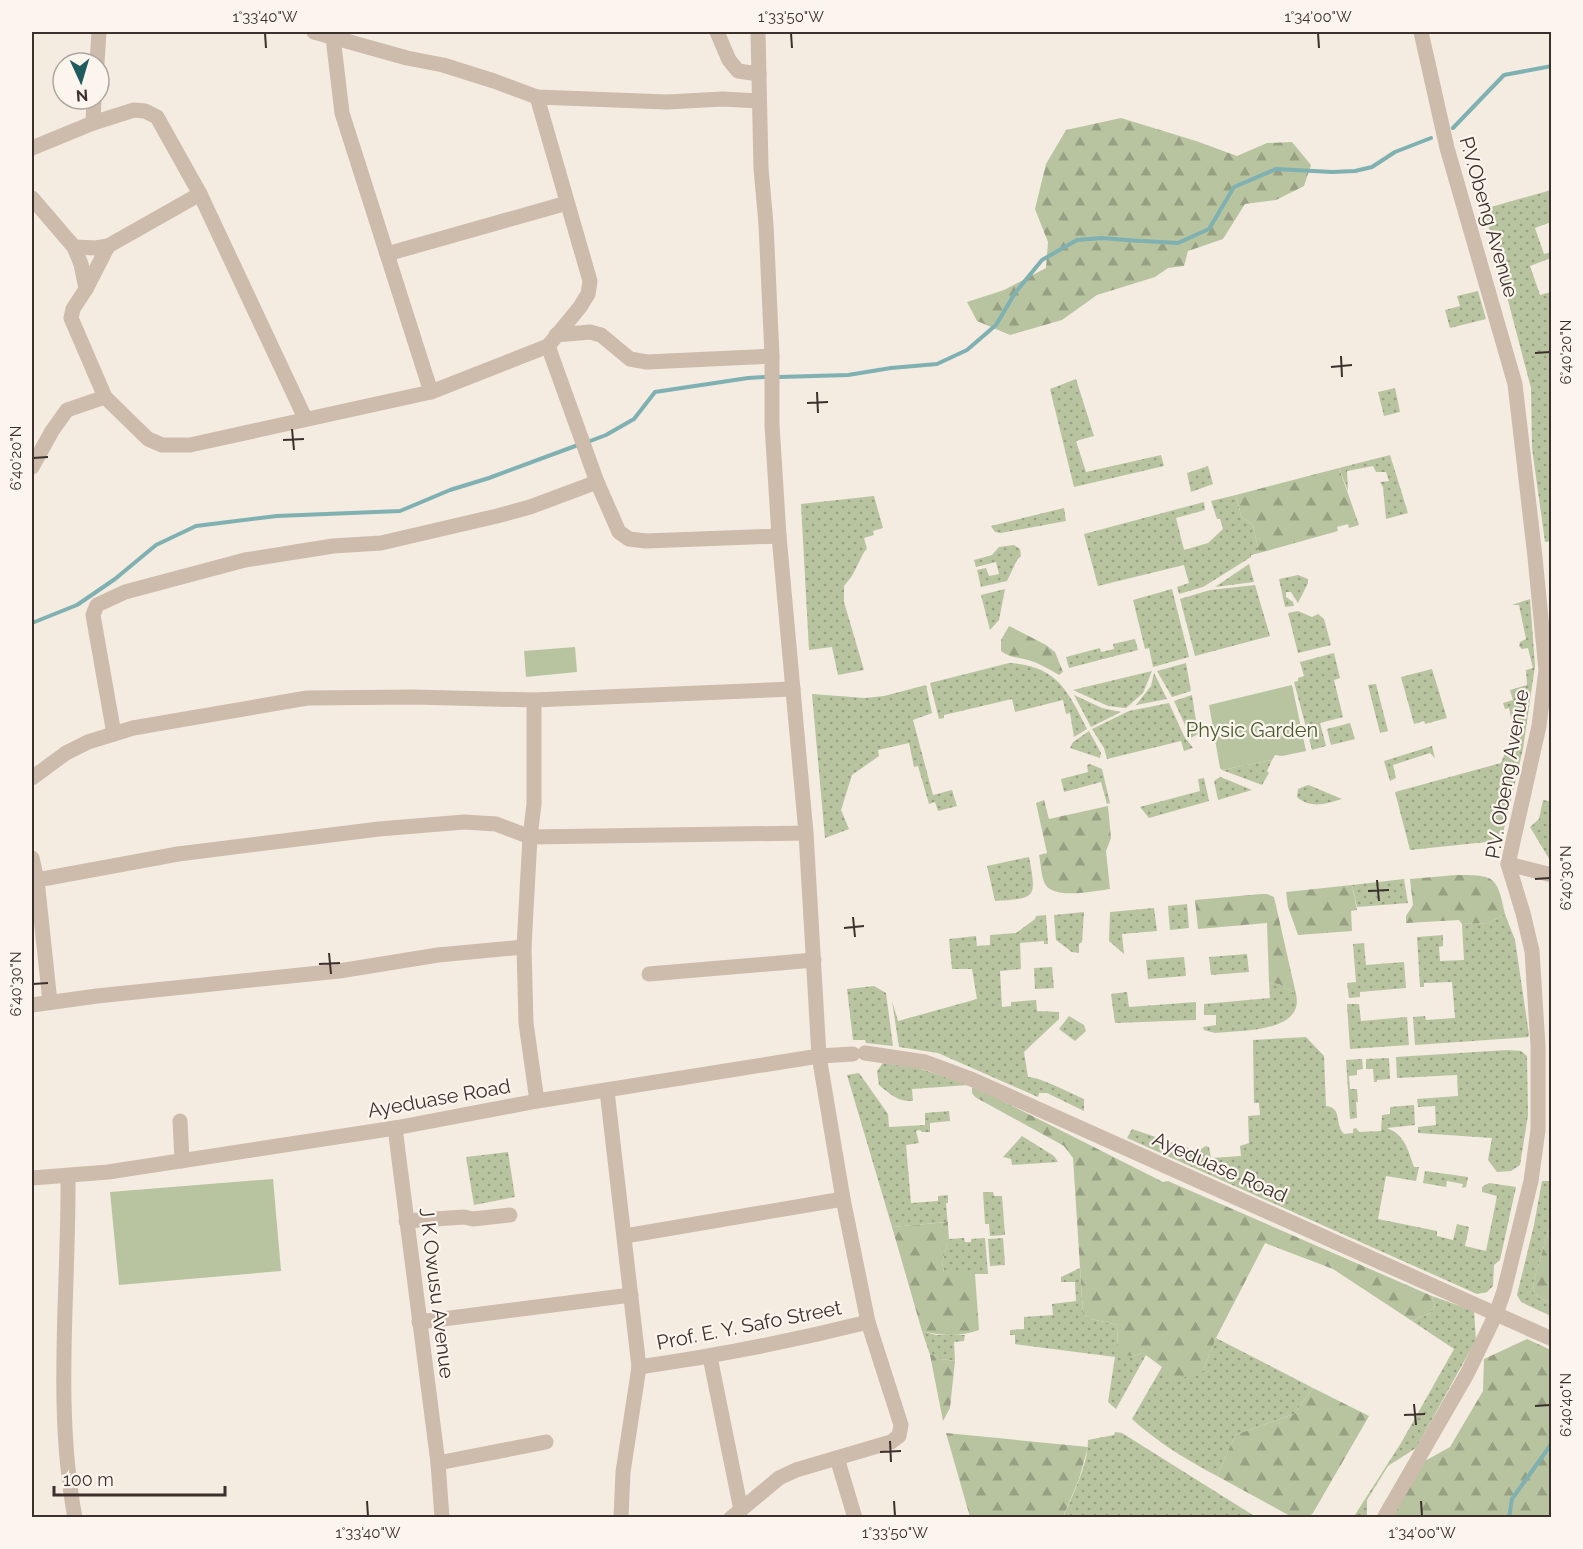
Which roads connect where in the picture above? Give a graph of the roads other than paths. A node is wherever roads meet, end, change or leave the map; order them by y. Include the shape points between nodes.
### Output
1 (99, 32) edge
2 (314, 32) edge
3 (717, 32) edge
4 (758, 32) edge
5 (1421, 32) edge
6 (333, 37) junction
7 (98, 51) edge
8 (759, 74) junction
9 (537, 97) junction
10 (759, 101) junction
11 (94, 111) edge
12 (93, 123) junction
13 (32, 148) edge
14 (200, 194) junction
15 (32, 198) edge
16 (567, 203) junction
17 (108, 246) junction
18 (74, 247) junction
19 (387, 254) junction
20 (86, 289) junction
21 (552, 341) junction
22 (772, 356) junction
23 (431, 392) junction
24 (105, 397) junction
25 (1517, 414) joint
26 (304, 418) junction
27 (32, 467) edge
28 (597, 482) junction
29 (779, 536) junction
30 (793, 689) junction
31 (534, 700) junction
32 (114, 734) junction
33 (32, 778) edge
34 (806, 832) junction
35 (530, 837) junction
36 (32, 858) edge
37 (1508, 864) junction
38 (1551, 875) edge
39 (37, 880) junction
40 (524, 947) junction
41 (814, 960) junction
42 (649, 974) dead end
43 (50, 1002) junction
44 (32, 1005) edge
45 (819, 1056) junction
46 (607, 1091) junction
47 (537, 1101) junction
48 (180, 1121) dead end
49 (395, 1128) junction
50 (182, 1161) junction
51 (68, 1176) junction
52 (32, 1178) edge
53 (843, 1199) junction
54 (510, 1215) dead end
55 (406, 1221) junction
56 (625, 1236) junction
57 (631, 1295) junction
58 (1496, 1314) junction
59 (418, 1322) junction
60 (868, 1322) junction
61 (1551, 1339) edge
62 (710, 1357) junction
63 (639, 1367) junction
64 (546, 1442) dead end
65 (837, 1458) junction
66 (438, 1463) junction
67 (736, 1514) edge
68 (75, 1518) edge
69 (442, 1518) edge
70 (621, 1518) edge
71 (855, 1518) edge
72 (1384, 1518) edge

1 - 7 street
2 - 6 street
3 - 8 street via 738,71
4 - 8 street
5 - 25 street, P.V.Obeng Avenue via 1447,148 1515,384
6 - 9 street via 443,65
6 - 19 street via 342,113
8 - 10 street
9 - 10 street
9 - 16 street
10 - 22 street
11 - 12 street
12 - 13 street
12 - 14 street via 134,110 157,117
14 - 17 street
14 - 26 street
15 - 18 street
16 - 19 street
16 - 21 street via 590,281 588,294
17 - 18 street
17 - 20 street
18 - 20 street
19 - 23 street
20 - 24 street via 71,318
21 - 22 street via 590,332 601,335 630,359 647,362
21 - 23 street
21 - 28 street
22 - 29 street
23 - 26 street
24 - 26 street via 148,439 162,445 190,445
24 - 27 street via 67,410
25 - 37 street, P.V. Obeng Avenue via 1546,670 1539,726
28 - 29 street via 618,532 629,539
28 - 32 street via 497,516 381,543 245,560 125,592 97,605 93,615
29 - 30 street
30 - 31 street
30 - 34 street
31 - 32 street via 306,698
31 - 35 street via 534,804
32 - 33 street via 66,753
34 - 35 street
34 - 41 street
35 - 39 street via 496,824 464,822 379,829 178,854
35 - 40 street
36 - 39 street
37 - 38 street
37 - 58 street, P.V. Obeng Avenue via 1532,951 1538,1130 1531,1181
39 - 43 street
40 - 43 street
40 - 47 street via 526,1023
41 - 42 street
41 - 45 street
43 - 44 street
45 - 46 street, Ayeduase Road
45 - 53 street
45 - 58 street, Ayeduase Road via 859,1053 925,1062 971,1079
46 - 47 street, Ayeduase Road
46 - 56 street
47 - 49 street, Ayeduase Road
48 - 50 street
49 - 50 street, Ayeduase Road
49 - 55 street, J K Owusu Avenue
50 - 51 street, Ayeduase Road
51 - 52 street, Ayeduase Road
51 - 68 street via 64,1410
53 - 56 street
53 - 60 street
54 - 55 street
55 - 59 street, J K Owusu Avenue
56 - 57 street
57 - 59 street
57 - 63 street
58 - 61 street, Ayeduase Road
58 - 72 street, P.V. Obeng Avenue via 1467,1374
59 - 66 street, J K Owusu Avenue
60 - 62 street, Prof. E. Y. Safo Street
60 - 65 street via 901,1425 899,1436
62 - 63 street, Prof. E. Y. Safo Street
62 - 67 street
63 - 70 street via 623,1472
64 - 66 street
65 - 67 street via 779,1478
65 - 71 street
66 - 69 street, J K Owusu Avenue

